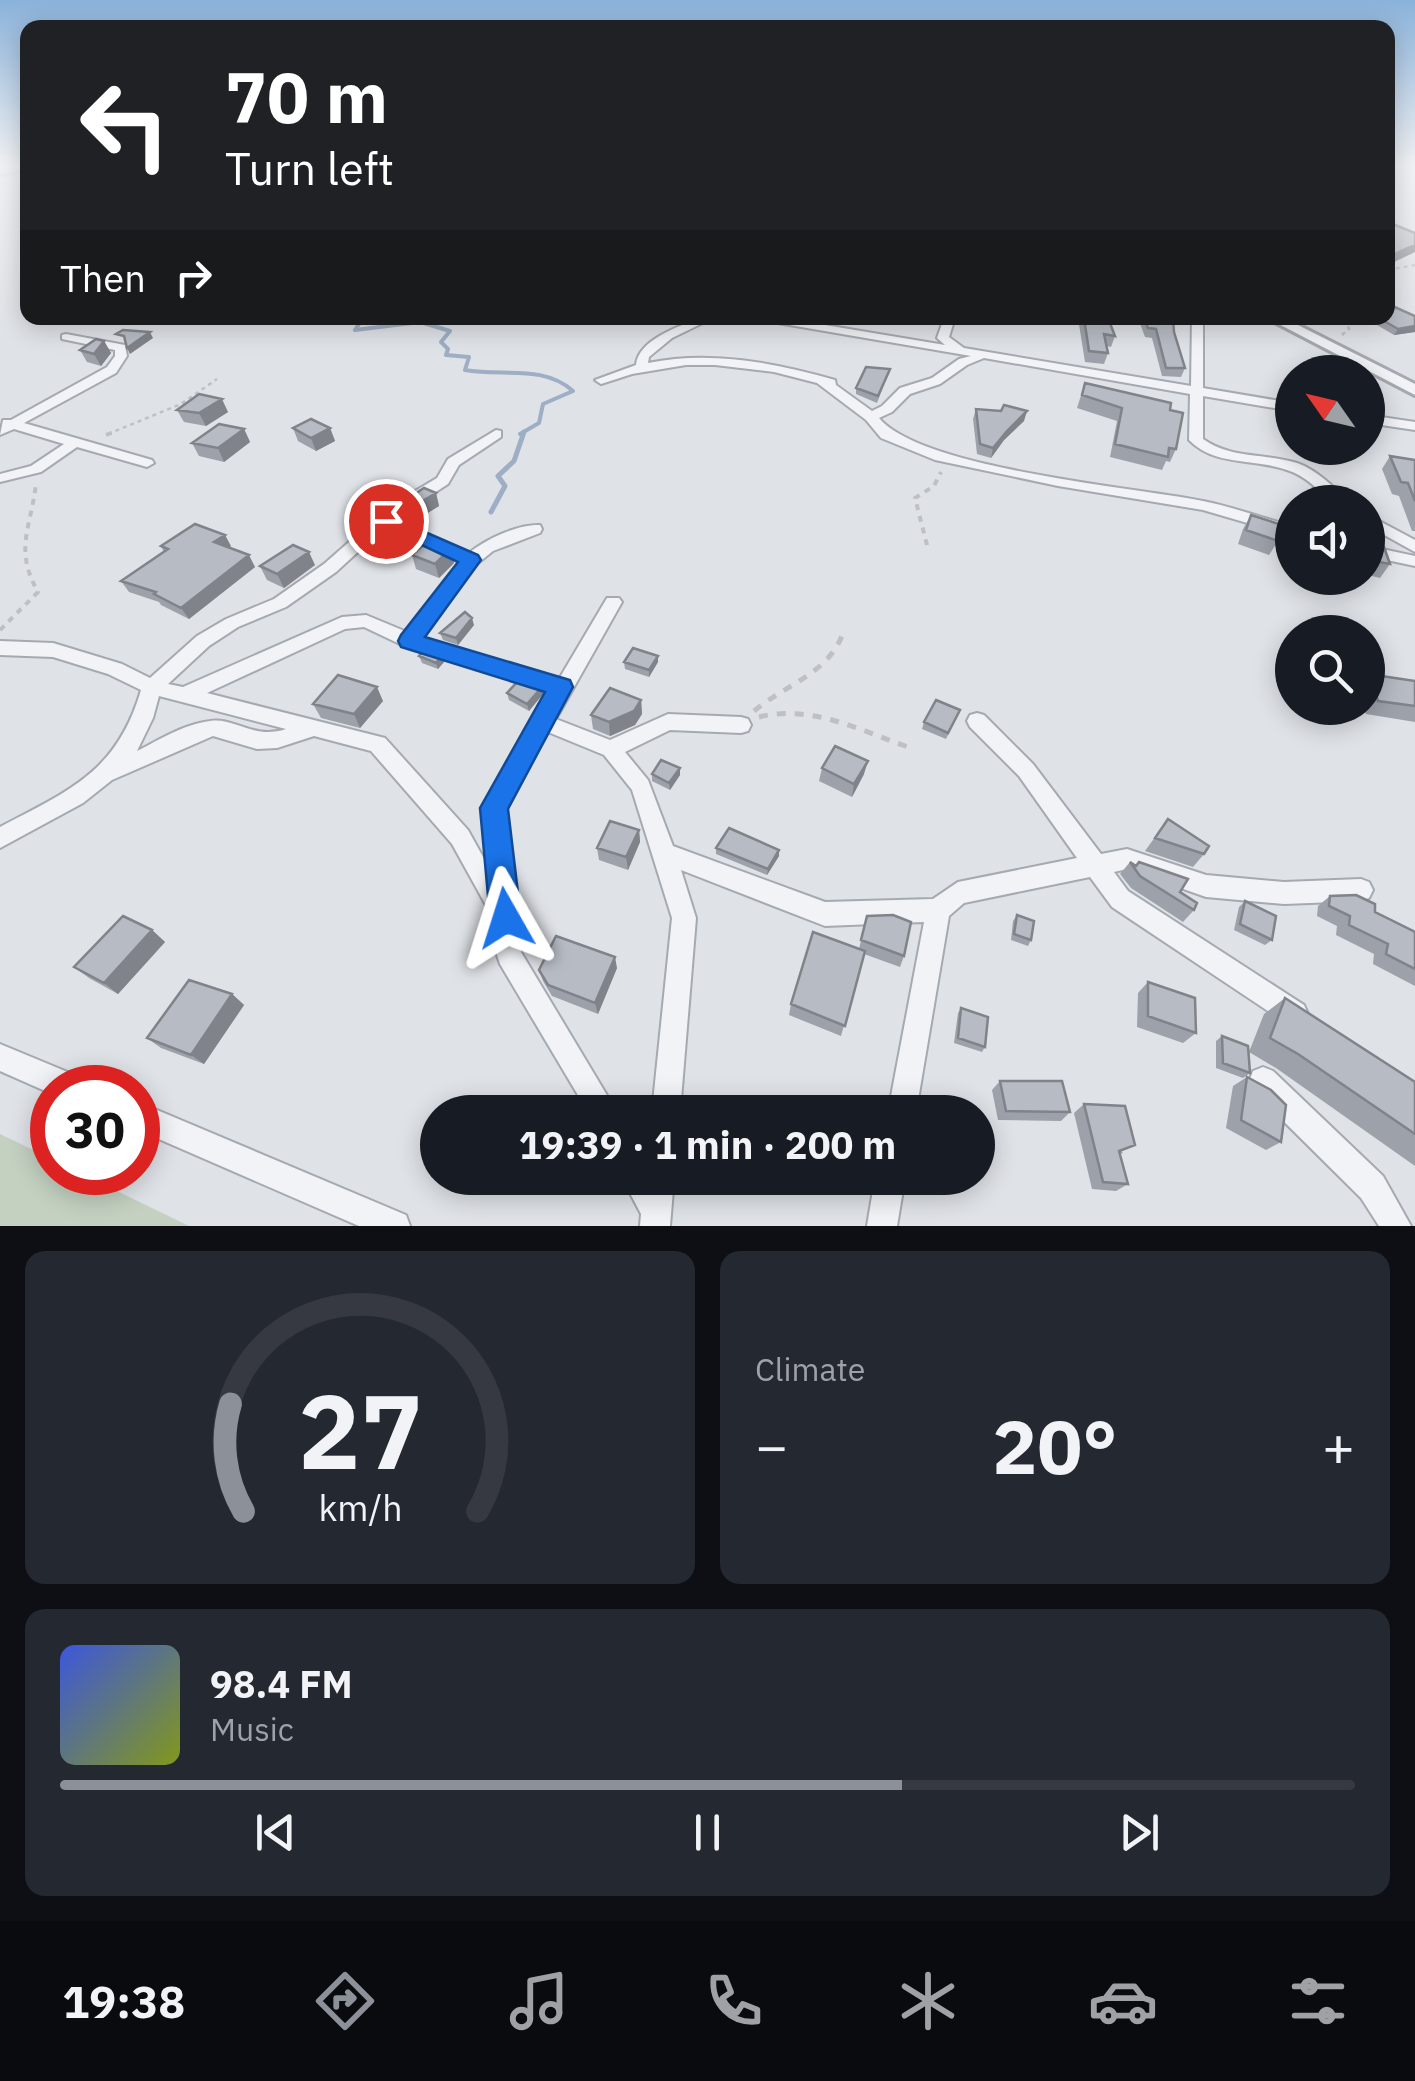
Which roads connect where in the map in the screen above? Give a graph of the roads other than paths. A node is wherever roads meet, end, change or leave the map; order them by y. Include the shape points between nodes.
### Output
1 (694, 325) edge
2 (805, 325) edge
3 (948, 325) edge
4 (1198, 325) edge
5 (1288, 325) edge
6 (66, 337) dead end
7 (979, 356) junction
8 (642, 365) junction
9 (601, 380) dead end
10 (821, 380) junction
11 (850, 389) dead end
12 (1415, 390) edge
13 (1198, 392) junction
14 (1275, 404) edge
15 (871, 417) junction
16 (1385, 422) edge
17 (1390, 423) junction
18 (4, 425) edge
19 (1415, 426) edge
20 (496, 434) dead end
21 (76, 442) junction
22 (1415, 444) edge
23 (147, 463) dead end
24 (0, 478) edge
25 (1320, 485) edge
26 (386, 521) junction
27 (1275, 526) edge
28 (534, 529) dead end
29 (1385, 530) edge
30 (1415, 547) edge
31 (1385, 555) edge
32 (471, 560) junction
33 (1415, 561) edge
34 (614, 602) dead end
35 (410, 641) junction
36 (0, 648) edge
37 (152, 686) junction
38 (561, 687) junction
39 (185, 695) junction
40 (541, 721) junction
41 (977, 721) dead end
42 (740, 724) road end
43 (314, 728) junction
44 (610, 749) junction
45 (108, 774) junction
46 (0, 838) edge
47 (664, 853) junction
48 (1096, 867) junction
49 (1361, 890) dead end
50 (938, 910) junction
51 (506, 918) junction
52 (1314, 1026) edge
53 (0, 1057) edge
54 (30, 1070) edge
55 (1263, 1081) edge
56 (594, 1095) edge
57 (668, 1095) edge
58 (905, 1095) edge
59 (160, 1125) edge
60 (645, 1195) edge
61 (887, 1195) edge
62 (656, 1219) edge
63 (395, 1226) edge
64 (882, 1226) edge
65 (1396, 1226) edge

1 - 8 street via 653,346
2 - 7 street
3 - 7 street via 943,338 950,346
4 - 13 street
5 - 12 street
6 - 18 street via 120,348 121,356 112,370
7 - 13 street
7 - 15 street via 905,390
8 - 9 street
8 - 10 street via 736,364
10 - 11 street
10 - 15 street
13 - 14 street
13 - 25 street via 1196,440 1210,453 1303,471
15 - 27 street via 886,435 963,461 1205,506
16 - 17 street
17 - 19 street
17 - 22 street
18 - 21 street
20 - 26 street
21 - 23 street
21 - 24 street via 36,469
26 - 32 street
26 - 37 street via 280,603 203,642
28 - 32 street
29 - 30 street
31 - 33 street
32 - 35 street
34 - 38 street
35 - 38 street
35 - 39 street via 366,621 342,623
36 - 37 street via 53,650
37 - 39 street
37 - 45 street via 145,719
38 - 40 street
39 - 43 street
40 - 44 street
40 - 51 street via 494,808
41 - 48 street via 1026,770
42 - 44 street via 668,722
43 - 45 street via 257,740 212,728
43 - 51 street via 378,744 460,837
44 - 47 street via 641,786
45 - 46 street
47 - 50 street via 826,914
47 - 57 street via 684,918
48 - 49 street via 1127,859 1206,886
48 - 50 street via 958,893
48 - 52 street via 1120,899
50 - 58 street
51 - 56 street via 510,955
53 - 54 street
55 - 65 street via 1372,1187
59 - 63 street
60 - 62 street
61 - 64 street

